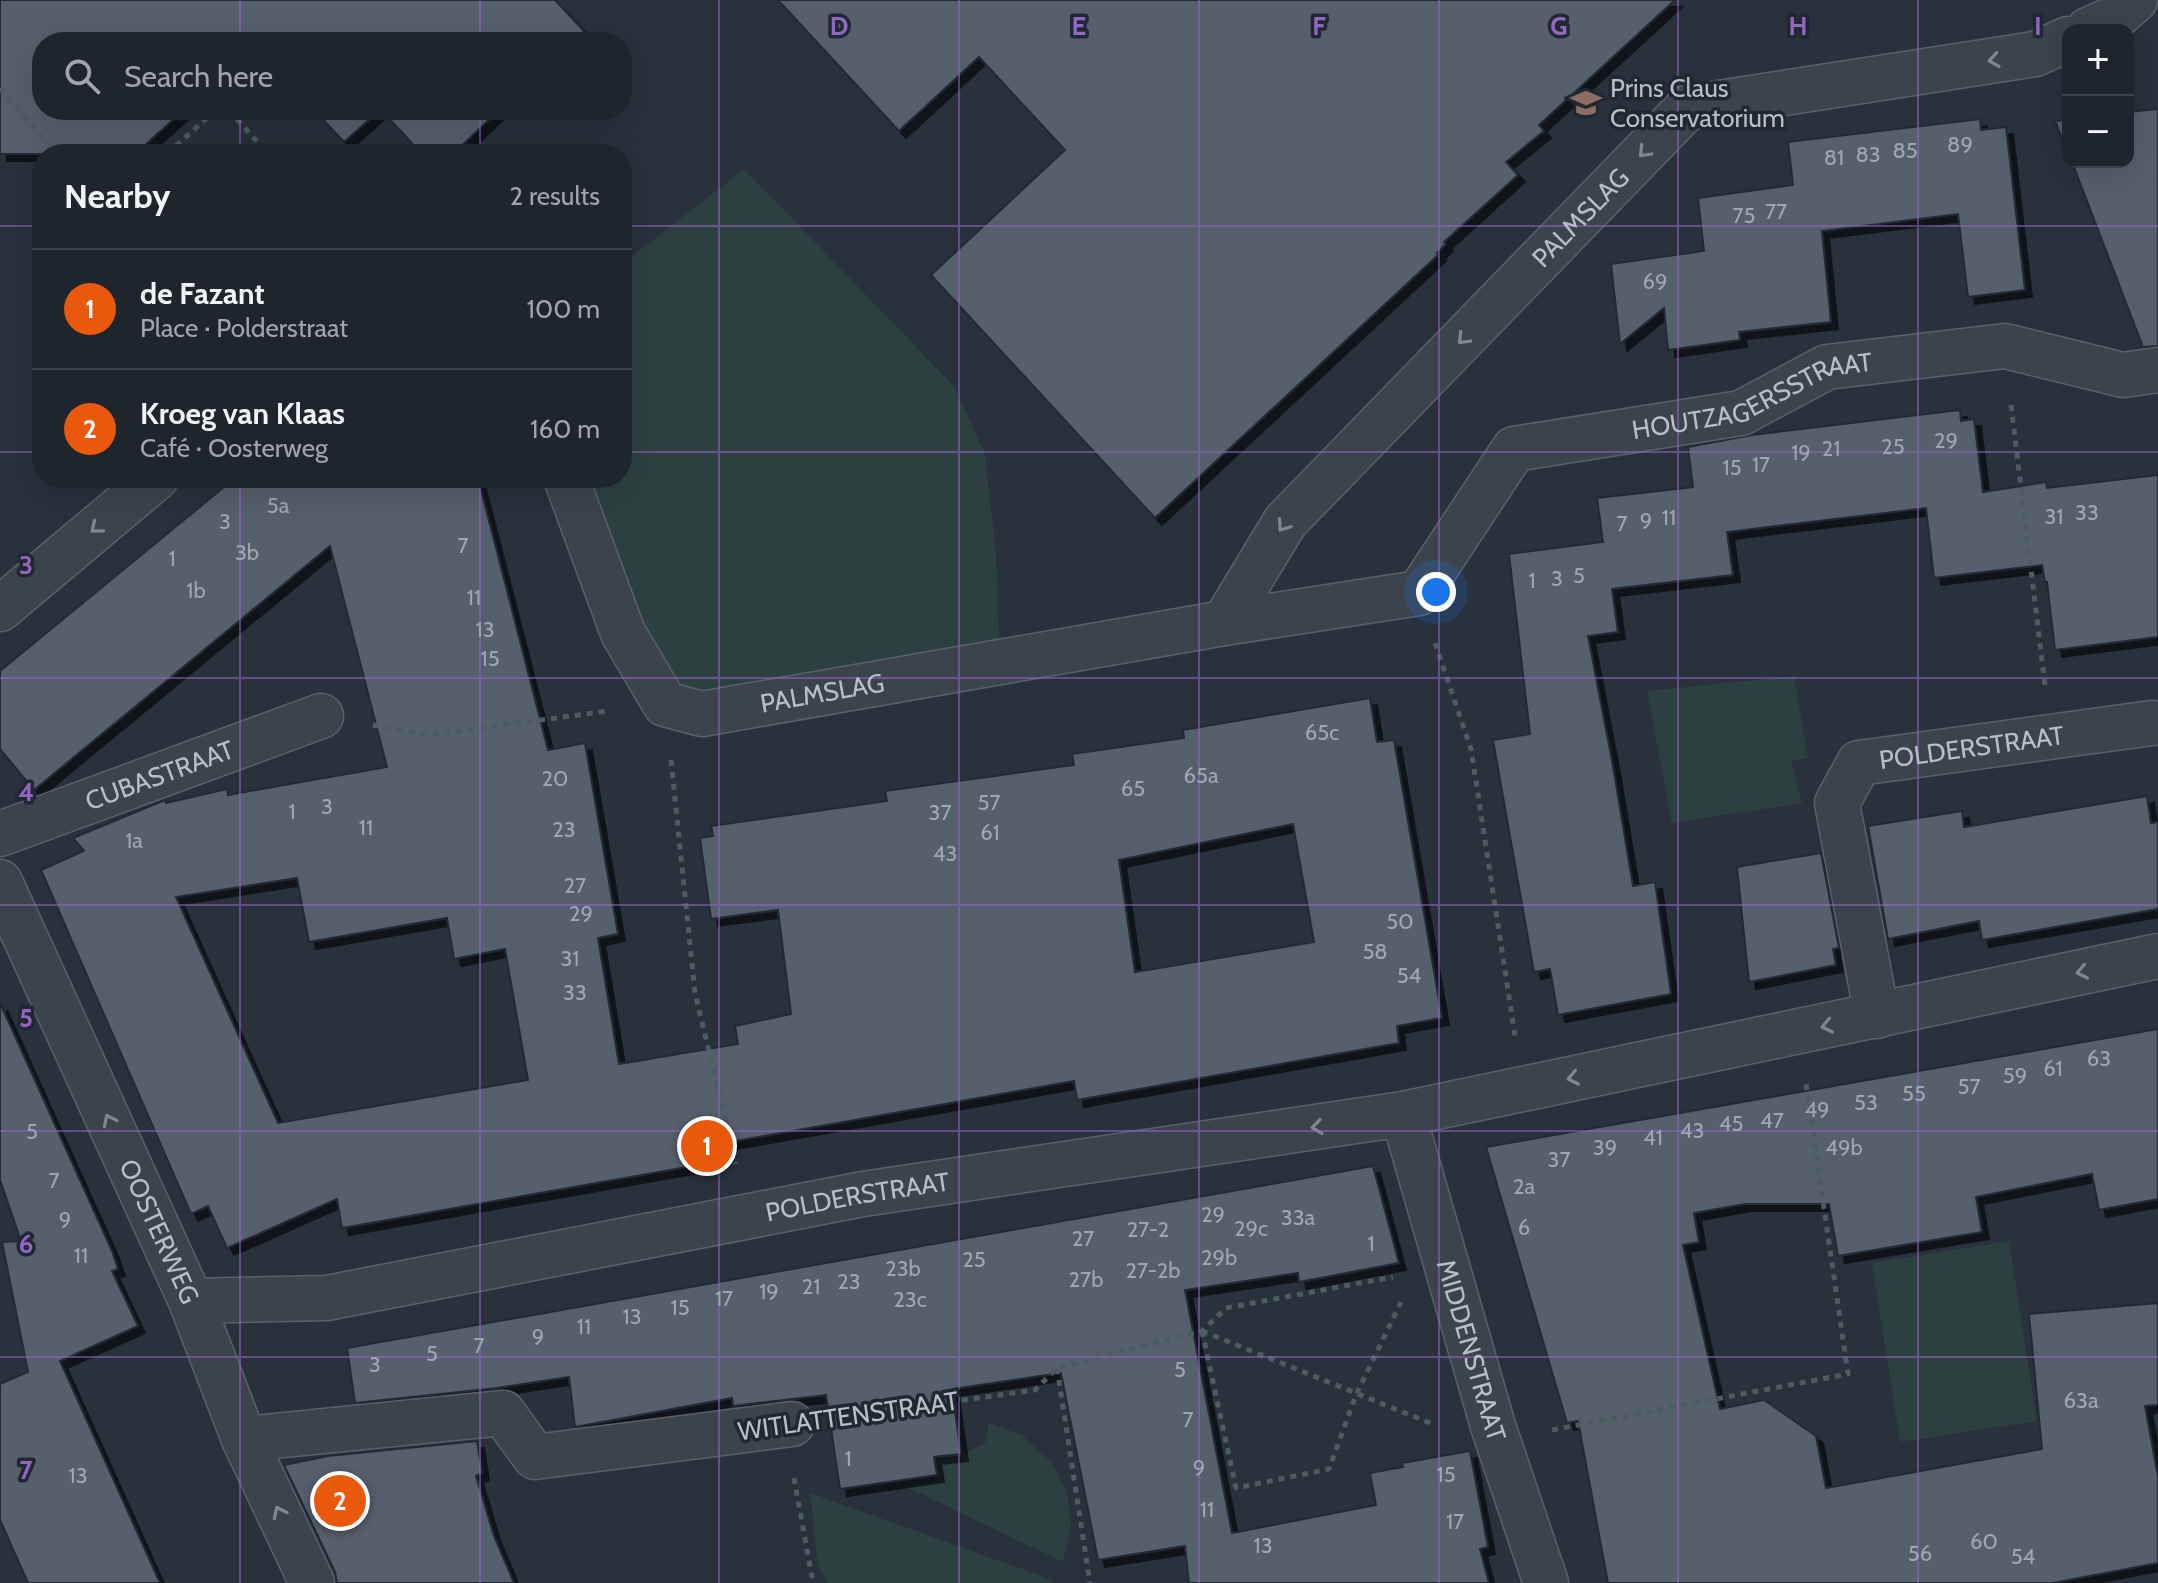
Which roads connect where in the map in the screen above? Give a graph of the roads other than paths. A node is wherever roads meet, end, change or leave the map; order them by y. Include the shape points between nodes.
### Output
1 (2135, 0) edge
2 (2102, 24) edge
3 (2062, 42) edge
4 (2158, 370) edge
5 (144, 488) edge
6 (570, 488) edge
7 (1419, 593) joint
8 (0, 609) edge
9 (1224, 623) junction
10 (321, 716) road end
11 (2152, 723) dead end
12 (0, 834) edge
13 (0, 882) edge
14 (2158, 956) edge
15 (1877, 1016) junction
16 (1403, 1114) junction
17 (191, 1301) junction
18 (788, 1424) road end
19 (244, 1439) junction
20 (312, 1583) edge
21 (1546, 1583) edge

1 - 2 street
3 -> 9 street, PALMSLAG via 2035,54 1687,108 1285,522
4 - 7 street, HOUTZAGERSSTRAAT via 2123,375 2005,346 1827,367 1741,413 1514,449
5 -> 8 street
6 - 9 street, PALMSLAG via 623,633 665,704 702,714
7 - 9 street, PALMSLAG
10 - 12 street, CUBASTRAAT
11 - 15 street, POLDERSTRAAT via 1859,763 1837,803
17 -> 13 street, OOSTERWEG
14 -> 15 street, POLDERSTRAAT
15 -> 16 street, POLDERSTRAAT
16 -> 17 street, POLDERSTRAAT via 863,1194 327,1298
16 - 21 street, MIDDENSTRAAT via 1432,1269
17 - 19 street, OOSTERWEG
18 - 19 street, WITLATTENSTRAAT via 535,1457 503,1413
20 -> 19 street, OOSTERWEG

